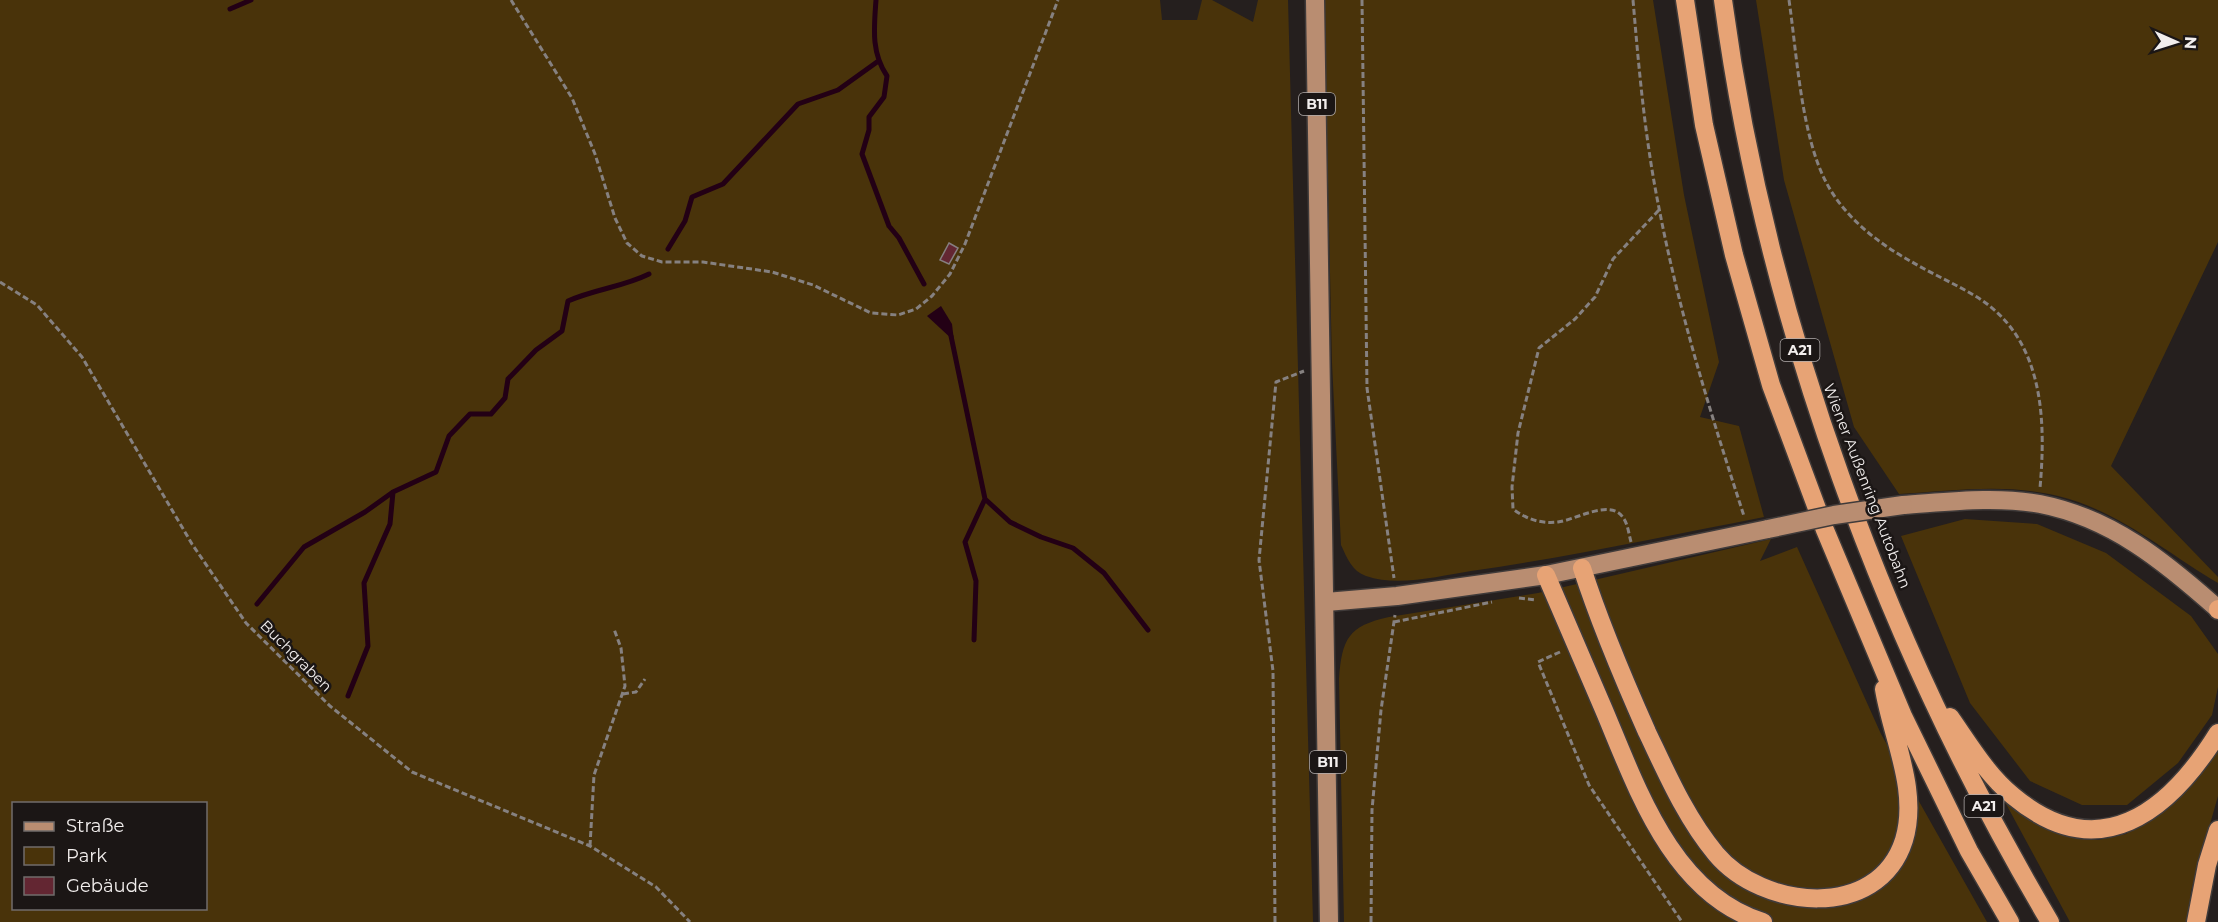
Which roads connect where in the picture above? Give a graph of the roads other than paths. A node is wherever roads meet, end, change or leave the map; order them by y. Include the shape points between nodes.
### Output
1 (1315, 0) edge
2 (1685, 0) edge
3 (1723, 0) edge
4 (1582, 568) junction
5 (1546, 575) junction
6 (1326, 602) junction
7 (2218, 609) edge
8 (1879, 661) junction
9 (1926, 686) junction
10 (2218, 733) edge
11 (2218, 830) edge
12 (1329, 922) edge
13 (1763, 922) edge
14 (2010, 922) edge
15 (2050, 922) edge
16 (2196, 922) edge

1 - 6 main road, B11
2 - 8 highway, A21 via 1704,125 1734,255 1771,385
3 - 9 highway, Wiener Außenring Autobahn / A21 via 1742,121 1808,379 1861,529
4 - 5 main road
4 - 7 main road, bridge via 1834,515 1903,505 1975,500 2038,504 2082,515 2126,536 2165,563
4 - 8 highway via 1597,618 1684,808 1718,856 1738,874 1773,893 1818,900 1838,898 1873,882 1897,856 1907,822 1906,785 1889,723
5 - 6 main road
5 - 13 highway via 1641,798 1666,842 1718,898
6 - 12 main road, B11
8 - 14 highway, A21 via 1969,851
9 - 10 highway via 1994,778 2013,796 2036,813 2084,830 2106,830 2145,814 2192,772
9 - 15 highway, Wiener Außenring Autobahn / A21 via 2001,840
11 - 16 highway via 2206,865

